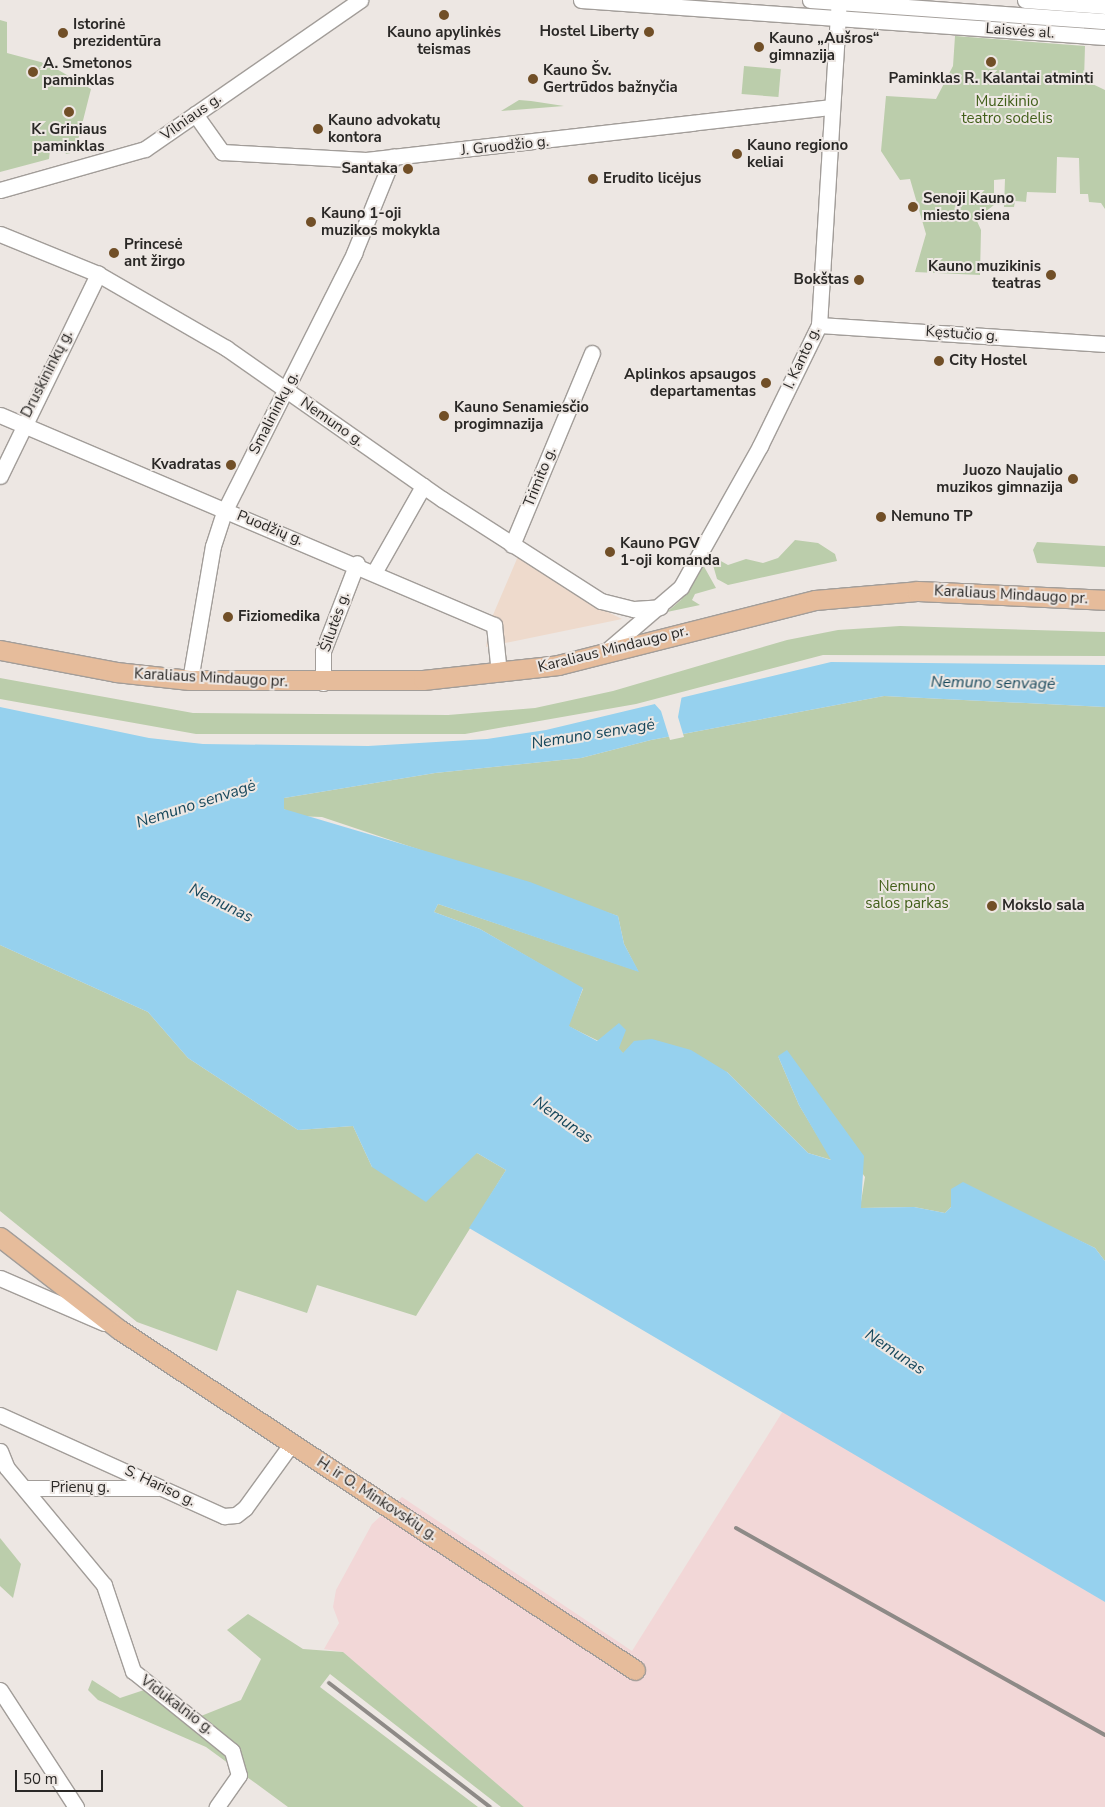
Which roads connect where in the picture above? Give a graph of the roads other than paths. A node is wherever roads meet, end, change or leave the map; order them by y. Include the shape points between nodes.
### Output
1 (360, 0) edge
2 (589, 0) edge
3 (810, 0) edge
4 (1025, 0) edge
5 (839, 1) edge
6 (624, 2) edge
7 (956, 5) edge
8 (1105, 6) edge
9 (1086, 12) junction
10 (838, 18) junction
11 (1105, 20) edge
12 (955, 31) junction
13 (1105, 37) edge
14 (1086, 40) junction
15 (832, 106) junction
16 (195, 114) junction
17 (393, 157) junction
18 (0, 190) edge
19 (0, 234) edge
20 (98, 274) junction
21 (819, 325) junction
22 (1105, 344) edge
23 (592, 353) dead end
24 (285, 389) junction
25 (0, 415) edge
26 (21, 424) junction
27 (0, 476) edge
28 (424, 486) junction
29 (225, 510) junction
30 (512, 545) junction
31 (357, 563) junction
32 (375, 571) junction
33 (1105, 600) edge
34 (660, 607) junction
35 (0, 650) edge
36 (603, 653) junction
37 (499, 673) junction
38 (190, 680) junction
39 (323, 683) junction
40 (0, 1237) edge
41 (0, 1278) edge
42 (119, 1329) junction
43 (0, 1415) edge
44 (292, 1442) junction
45 (0, 1451) edge
46 (27, 1488) junction
47 (164, 1488) junction
48 (635, 1670) dead end
49 (0, 1690) edge
50 (76, 1807) edge
51 (217, 1807) edge

1 - 16 street, Vilniaus g.
2 - 6 street, Laisvės al.
3 - 5 street, Laisvės al.
4 - 9 street, Laisvės al.
5 - 7 street, Laisvės al.
5 - 10 street, I. Kanto g.
6 - 10 street, Laisvės al.
7 - 9 street, Laisvės al.
7 - 12 street
8 - 9 street, Laisvės al.
9 - 11 street, Laisvės al.
9 - 14 street
10 - 12 street, Laisvės al.
10 - 15 street, I. Kanto g.
12 - 14 street, Laisvės al.
13 - 14 street, Laisvės al.
15 - 17 street, J. Gruodžio g.
15 - 21 street, I. Kanto g.
16 - 17 street, J. Gruodžio g. via 222,152 327,159
16 - 18 street, Vilniaus g. via 145,149
17 - 24 street, Smalininkų g. via 354,252
19 - 20 street, Nemuno g.
20 - 24 street, Nemuno g. via 226,348
20 - 26 street, Druskininkų g.
21 - 22 street, Kęstučio g.
21 - 34 street, I. Kanto g. via 760,446 680,587
23 - 30 street, Trimito g.
24 - 28 street, Nemuno g.
24 - 29 street, Smalininkų g.
25 - 26 street, Puodžių g.
26 - 27 street, Druskininkų g.
26 - 29 street, Puodžių g.
28 - 30 street, Nemuno g.
28 - 32 street
29 - 31 street, Puodžių g.
29 - 38 street, Smalininkų g. via 192,650
30 - 34 street, Nemuno g. via 601,601 634,609
31 - 32 street, Puodžių g.
31 - 39 street, Šilutės g. via 323,651
32 - 37 street, Puodžių g. via 494,625
33 - 36 main road, Karaliaus Mindaugo pr. via 945,592 862,594 778,608
34 - 36 street, I. Kanto g.
35 - 38 main road, Karaliaus Mindaugo pr. via 116,672
36 - 37 main road, Karaliaus Mindaugo pr.
37 - 39 main road, Karaliaus Mindaugo pr.
38 - 39 main road, Karaliaus Mindaugo pr.
40 - 42 main road, H. ir O. Minkovskių g.
41 - 42 street, H. ir O. Minkovskių g.
42 - 44 main road, H. ir O. Minkovskių g.
43 - 47 street, S. Hariso g.
44 - 47 street, S. Hariso g. via 236,1515 224,1516
44 - 48 main road, H. ir O. Minkovskių g.
45 - 46 street, Vidukalnio g. via 7,1468
46 - 47 street, Prienų g.
46 - 51 street, Vidukalnio g. via 104,1585 133,1670 232,1752 238,1776
49 - 50 street

